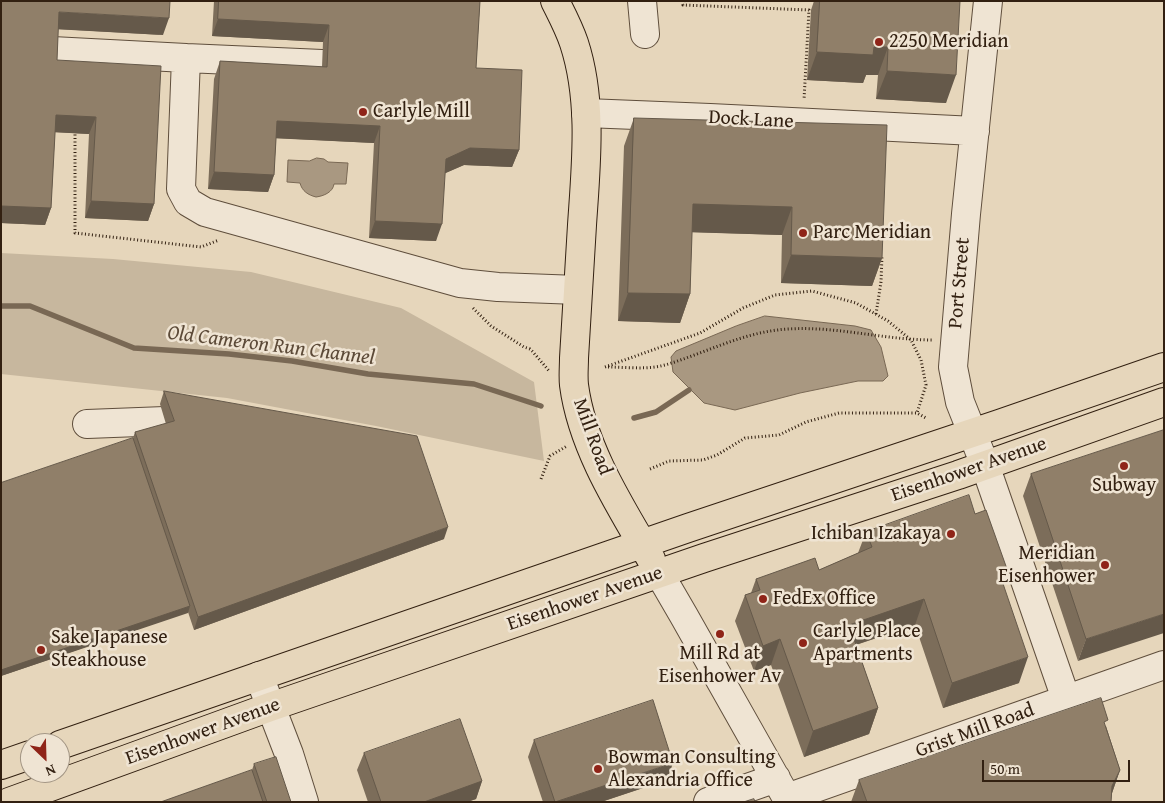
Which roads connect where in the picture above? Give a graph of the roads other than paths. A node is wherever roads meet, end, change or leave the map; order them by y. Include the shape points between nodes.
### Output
1 (555, 1) edge
2 (642, 1) edge
3 (988, 1) edge
4 (645, 34) dead end
5 (52, 50) edge
6 (186, 58) junction
7 (322, 64) dead end
8 (586, 113) junction
9 (975, 131) junction
10 (578, 290) junction
11 (1164, 367) edge
12 (1164, 402) edge
13 (165, 421) edge
14 (87, 424) dead end
15 (972, 433) junction
16 (985, 465) junction
17 (642, 544) junction
18 (659, 573) junction
19 (1164, 665) edge
20 (259, 676) junction
21 (1066, 699) junction
22 (270, 707) junction
23 (70, 742) edge
24 (20, 758) edge
25 (1, 764) edge
26 (784, 793) edge
27 (58, 794) edge
28 (8, 802) edge
29 (304, 802) edge
30 (708, 802) edge

1 - 8 main road, Mill Road via 574,42 584,86
2 - 4 street
3 - 9 street, Port Street
5 - 6 street
6 - 7 street
6 - 10 street via 181,190 188,202 205,212 460,283
8 - 9 street, Dock Lane
8 - 10 main road, Mill Road
9 - 15 street, Port Street via 953,367 960,402
10 - 17 main road, Mill Road via 574,383 584,428 616,498
11 - 15 main road, Eisenhower Avenue
12 - 16 main road, Eisenhower Avenue
13 - 14 street
15 - 16 street, Port Street
15 - 17 main road, Eisenhower Avenue
16 - 18 main road, Eisenhower Avenue
16 - 21 street, Port Street
17 - 18 main road, Mill Road
17 - 20 main road, Eisenhower Avenue
18 - 22 main road, Eisenhower Avenue
18 - 26 street, Mill Road
19 - 21 street, Grist Mill Road
20 - 22 street
20 - 23 main road, Eisenhower Avenue
21 - 26 street, Grist Mill Road
22 - 27 main road, Eisenhower Avenue
22 - 29 street
24 - 25 main road
26 - 30 street, Grist Mill Road
27 - 28 main road, Eisenhower Avenue

